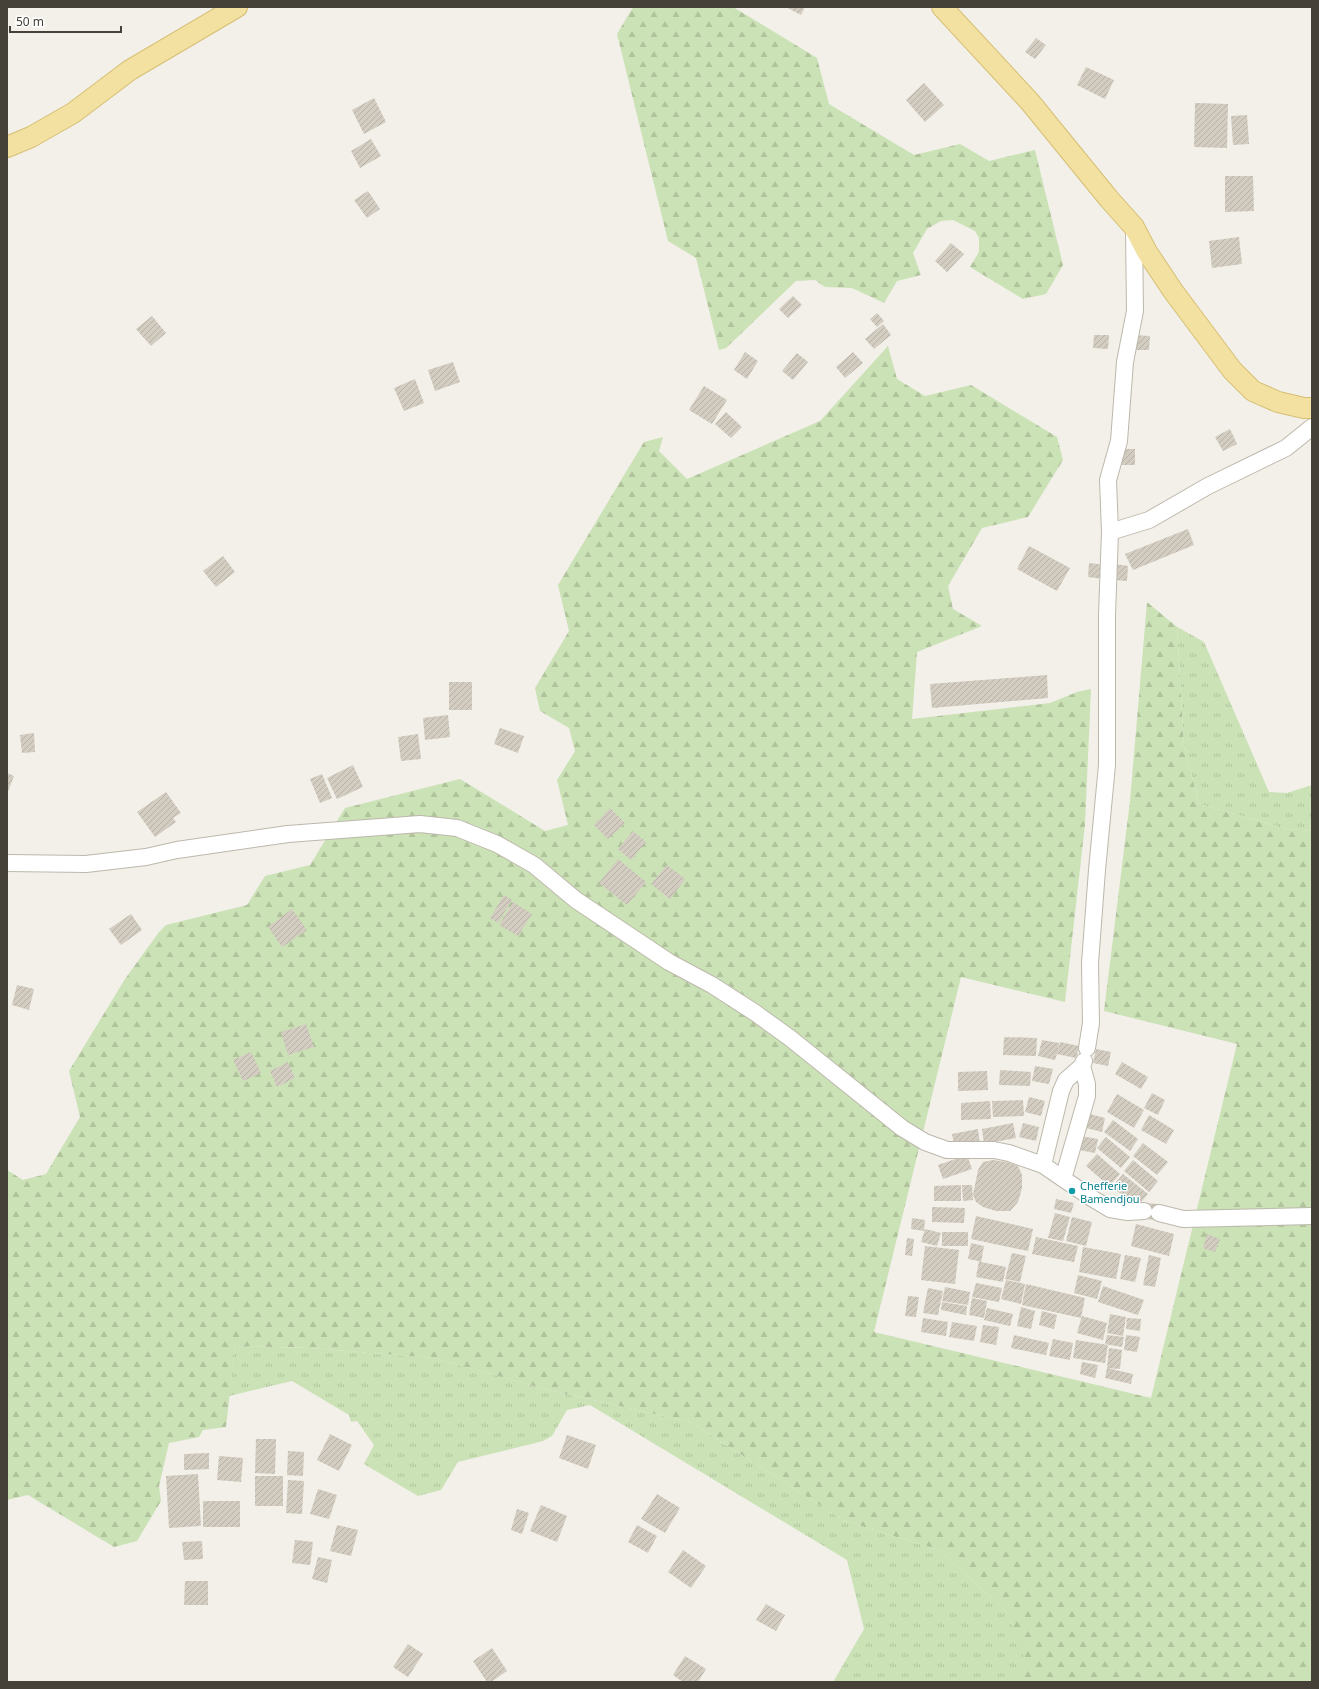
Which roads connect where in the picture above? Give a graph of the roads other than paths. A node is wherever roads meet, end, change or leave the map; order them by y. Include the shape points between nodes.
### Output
1 (237, 7) edge
2 (942, 7) edge
3 (7, 147) edge
4 (1134, 227) junction
5 (1312, 408) edge
6 (1312, 427) edge
7 (1110, 532) junction
8 (7, 863) edge
9 (1084, 1058) junction
10 (1043, 1165) junction
11 (1063, 1179) junction
12 (1312, 1216) edge

1 - 3 main road via 130,70 73,113 31,137
2 - 4 main road via 1030,102
4 - 5 main road via 1173,292 1248,386 1253,391 1278,402
4 - 7 street via 1135,311 1125,362 1119,441 1108,480
6 - 7 street via 1286,448 1208,486 1149,520
7 - 9 street via 1107,765 1090,963 1091,1023
8 - 10 street via 86,864 288,834 420,824 457,828 497,844 534,865 589,909 669,962 754,1012 902,1128 925,1142 947,1150 994,1150
9 - 10 street via 1066,1080 1061,1091
9 - 11 street via 1087,1096
10 - 11 street
11 - 12 street via 1110,1209 1128,1212 1151,1212 1183,1219

